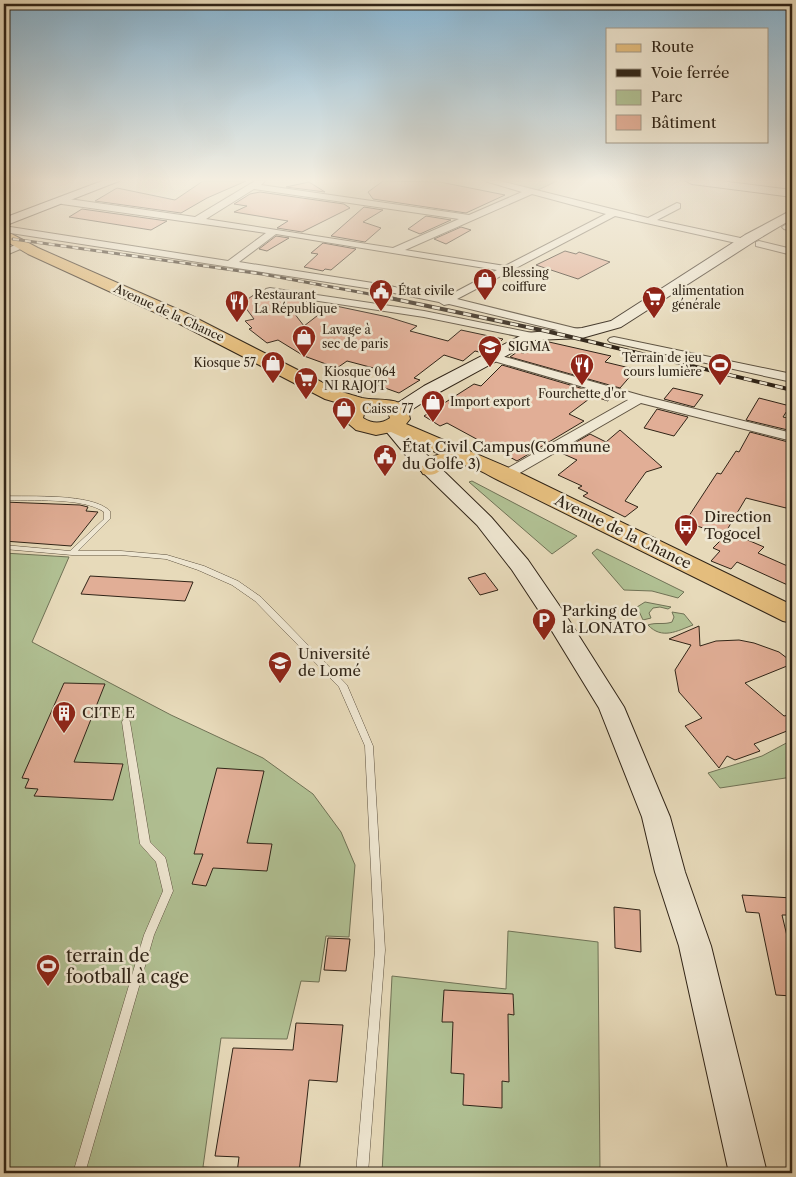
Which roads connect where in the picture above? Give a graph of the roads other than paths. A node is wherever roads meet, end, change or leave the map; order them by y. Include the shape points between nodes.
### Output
1 (7, 236) edge
2 (49, 236) edge
3 (267, 236) edge
4 (306, 236) edge
5 (428, 236) edge
6 (569, 236) edge
7 (721, 236) edge
8 (766, 236) edge
9 (752, 243) junction
10 (22, 245) junction
11 (396, 250) junction
12 (792, 252) edge
13 (4, 253) edge
14 (230, 264) junction
15 (506, 269) junction
16 (270, 291) dead end
17 (447, 300) junction
18 (660, 312) dead end
19 (424, 314) junction
20 (636, 329) dead end
21 (582, 334) junction
22 (532, 336) junction
23 (614, 340) junction
24 (491, 357) junction
25 (790, 373) edge
26 (332, 396) junction
27 (638, 400) junction
28 (388, 417) junction
29 (792, 437) edge
30 (460, 454) junction
31 (424, 462) junction
32 (506, 475) junction
33 (4, 498) edge
34 (4, 547) edge
35 (72, 553) junction
36 (792, 615) edge
37 (126, 722) dead end
38 (79, 1173) edge
39 (362, 1173) edge
40 (748, 1173) edge

1 - 10 main road, Avenue de la Chance
2 - 14 street
3 - 14 street
4 - 11 street
5 - 11 street
6 - 15 street
7 - 9 street
8 - 9 street
9 - 12 street
9 - 18 street
9 - 21 street via 616,324
10 - 13 street
10 - 26 main road, Avenue de la Chance via 180,317
11 - 15 street
14 - 17 street
15 - 17 street
16 - 19 street
17 - 19 street
17 - 21 street
19 - 22 street
20 - 23 street
21 - 22 street
21 - 23 street
22 - 24 street
23 - 25 street
24 - 27 street
24 - 28 street
26 - 28 main road, Avenue de la Chance via 362,404
26 - 28 main road, Avenue de la Chance via 353,414 358,425 367,428
27 - 29 street
27 - 32 street
28 - 30 main road, Avenue de la Chance
28 - 31 street
30 - 31 main road
30 - 32 main road, Avenue de la Chance
31 - 40 street via 484,521 520,565 611,706 656,817 670,872 695,946
32 - 36 main road, Avenue de la Chance
33 - 35 lane via 86,502 106,508 105,522
34 - 35 lane
35 - 39 lane via 121,553 167,558 235,583 258,599 343,685 369,746 380,950
37 - 38 lane via 145,844 161,860 168,891 149,935

